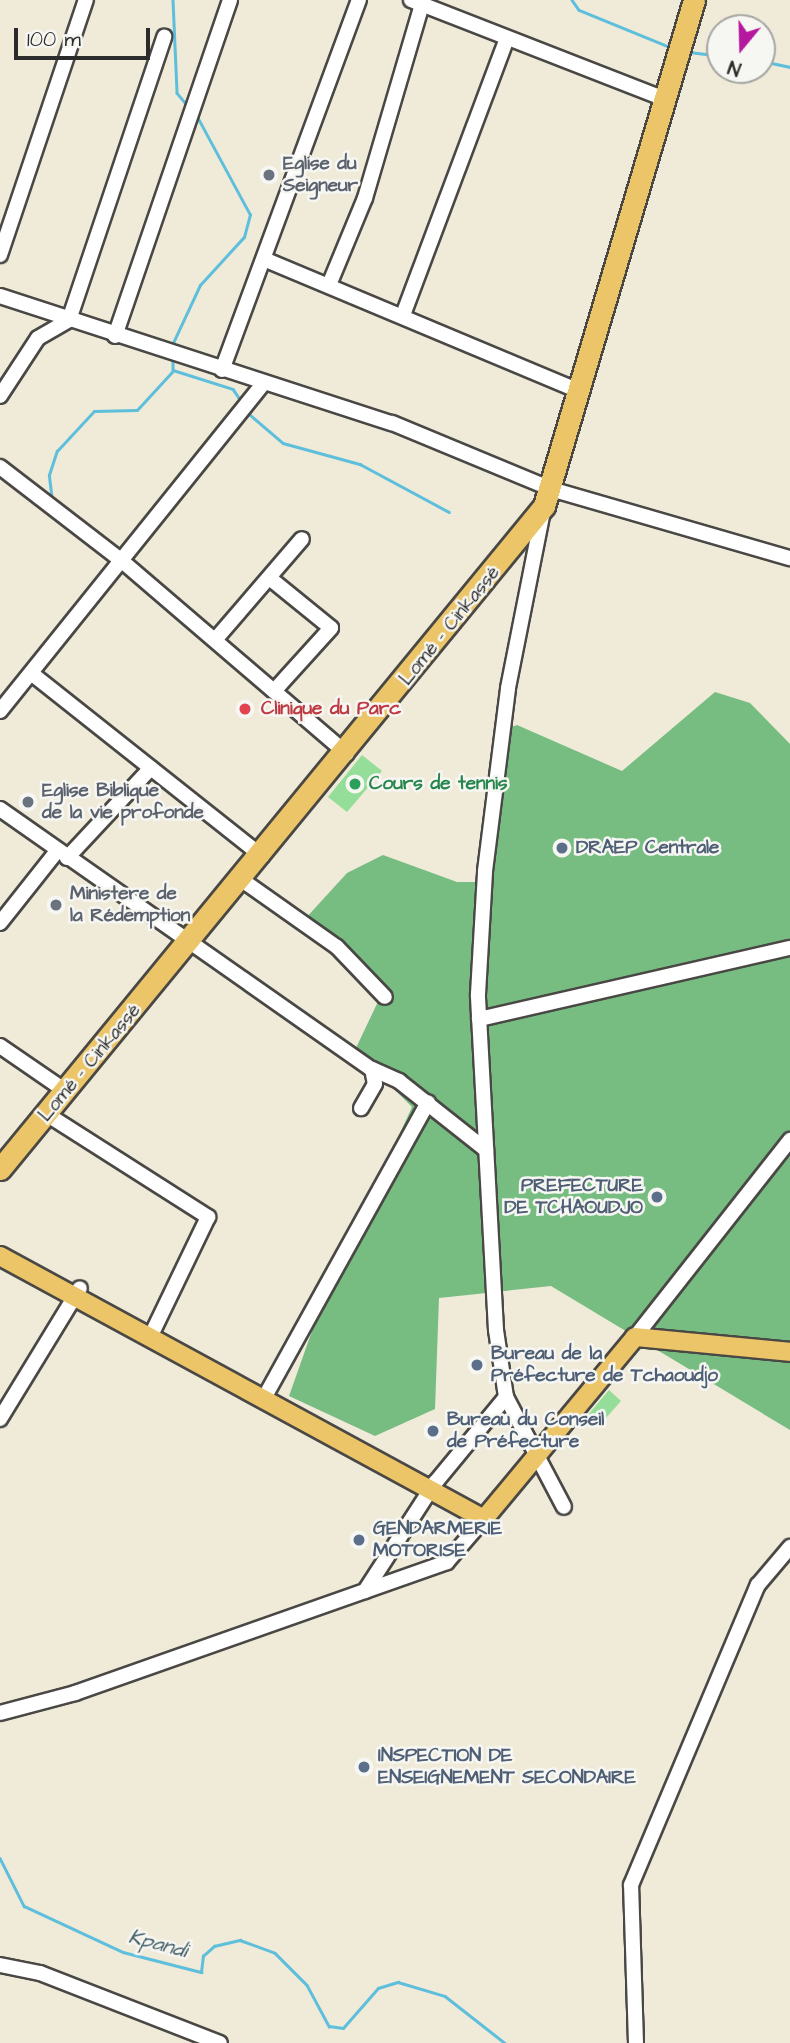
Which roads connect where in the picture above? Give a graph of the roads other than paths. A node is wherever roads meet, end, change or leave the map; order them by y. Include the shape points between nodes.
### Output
1 (86, 0) edge
2 (230, 0) edge
3 (359, 0) edge
4 (694, 0) edge
5 (416, 2) edge
6 (164, 37) dead end
7 (507, 39) junction
8 (667, 100) junction
9 (0, 254) edge
10 (266, 260) junction
11 (329, 285) junction
12 (0, 296) edge
13 (403, 315) junction
14 (69, 320) junction
15 (115, 335) junction
16 (222, 370) junction
17 (264, 383) junction
18 (582, 392) junction
19 (0, 396) edge
20 (0, 467) edge
21 (549, 498) junction
22 (302, 539) dead end
23 (790, 558) edge
24 (122, 561) junction
25 (272, 580) junction
26 (215, 640) junction
27 (32, 673) junction
28 (274, 691) junction
29 (0, 711) edge
30 (347, 754) junction
31 (150, 768) junction
32 (0, 808) edge
33 (62, 854) junction
34 (262, 856) junction
35 (242, 880) junction
36 (0, 923) edge
37 (194, 938) junction
38 (790, 948) edge
39 (385, 997) dead end
40 (480, 1019) junction
41 (0, 1046) edge
42 (372, 1069) junction
43 (66, 1091) junction
44 (428, 1102) junction
45 (361, 1108) dead end
46 (47, 1115) junction
47 (790, 1140) edge
48 (486, 1150) junction
49 (0, 1169) edge
50 (0, 1243) edge
51 (0, 1256) edge
52 (77, 1292) junction
53 (154, 1329) junction
54 (635, 1338) junction
55 (790, 1352) edge
56 (268, 1391) junction
57 (506, 1397) junction
58 (0, 1419) edge
59 (535, 1455) junction
60 (433, 1487) junction
61 (564, 1507) dead end
62 (487, 1516) junction
63 (790, 1547) edge
64 (365, 1591) junction
65 (0, 1713) edge
66 (0, 1965) edge
67 (220, 2043) edge
68 (636, 2043) edge

1 - 9 street
2 - 15 street
3 - 10 street
4 - 8 highway, Lomé - Cinkassé
5 - 7 street
5 - 11 street via 365,198
6 - 14 street
7 - 8 street
7 - 13 street
8 - 18 highway, Lomé - Cinkassé
10 - 11 street
10 - 16 street
11 - 13 street
12 - 14 street
13 - 18 street
14 - 15 street
14 - 19 street via 38,338
15 - 16 street
16 - 17 street
17 - 21 street via 392,423
17 - 24 street
18 - 21 highway, Lomé - Cinkassé
20 - 24 street
21 - 23 street
21 - 30 highway, Lomé - Cinkassé
21 - 40 street via 508,688 485,871
22 - 25 street
24 - 26 street
24 - 27 street
25 - 26 street
25 - 28 street via 331,628
26 - 28 street
27 - 29 street
27 - 31 street
28 - 30 street
30 - 34 highway, Lomé - Cinkassé
31 - 33 street
31 - 34 street
32 - 33 street
33 - 36 street
33 - 37 street
34 - 35 highway, Lomé - Cinkassé
35 - 37 highway, Lomé - Cinkassé
35 - 39 street via 337,947
37 - 42 street
37 - 43 highway, Lomé - Cinkassé
38 - 40 street
40 - 48 street
41 - 43 street
42 - 44 street
42 - 45 street via 375,1084
43 - 46 highway, Lomé - Cinkassé
44 - 48 street
44 - 56 street
46 - 49 highway, Lomé - Cinkassé
46 - 53 street via 208,1217
47 - 54 street
48 - 57 street
50 - 52 main road
51 - 52 main road
52 - 53 main road
52 - 58 street
52 - 60 main road
53 - 56 main road
54 - 55 main road
54 - 59 main road
56 - 60 main road
57 - 59 street
57 - 60 street
59 - 61 street
59 - 62 main road
60 - 62 main road
60 - 64 street
62 - 64 street via 447,1562
63 - 68 street via 758,1585 631,1885
64 - 65 street
66 - 67 street via 40,1973

